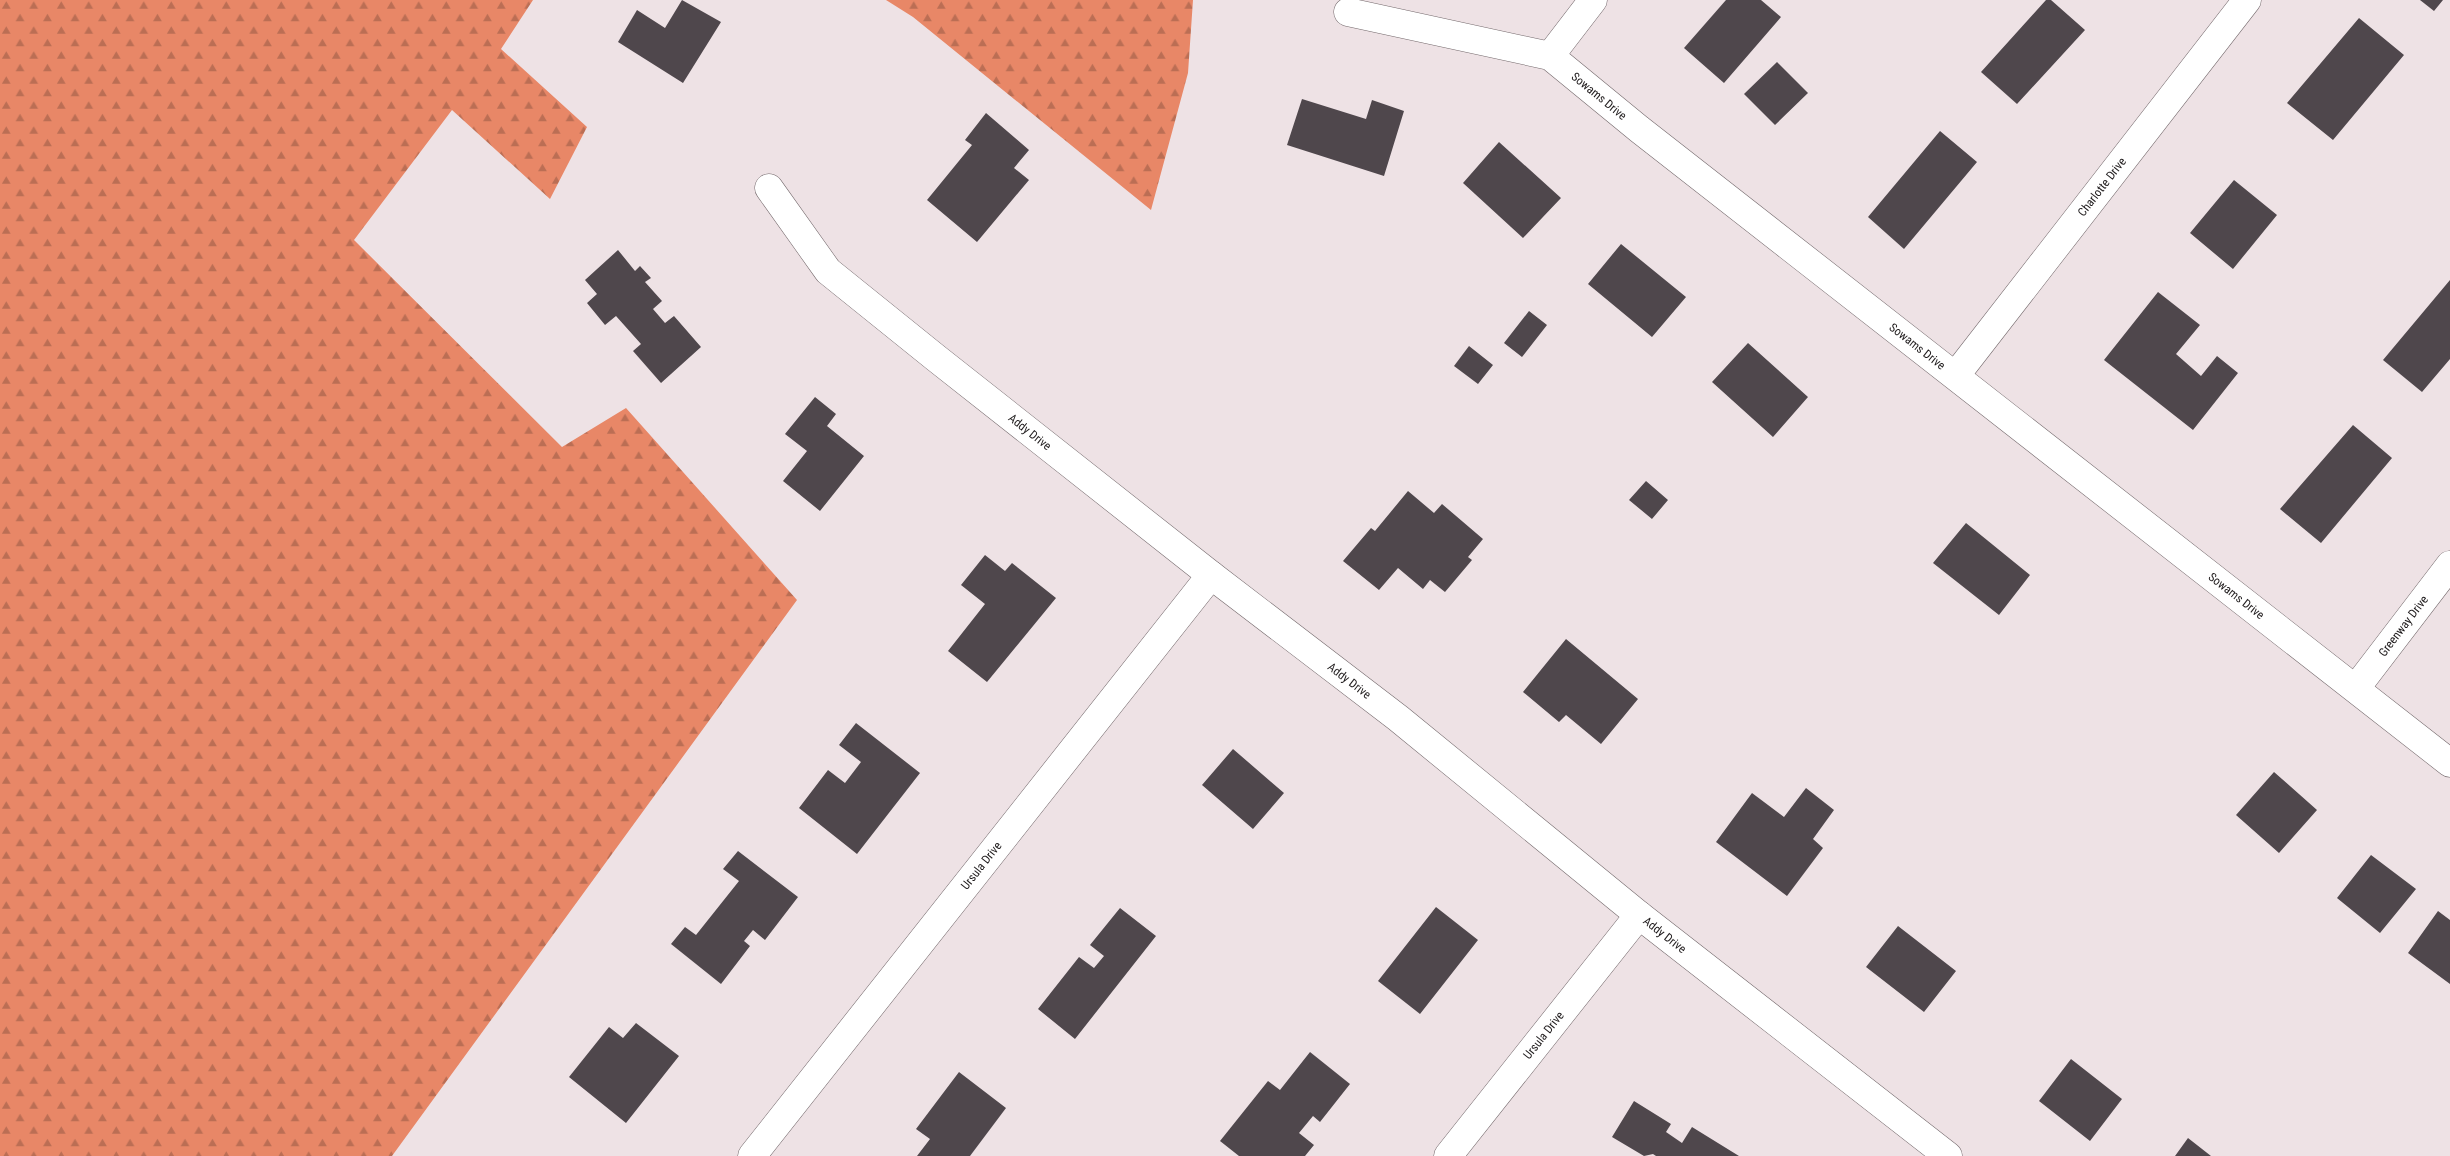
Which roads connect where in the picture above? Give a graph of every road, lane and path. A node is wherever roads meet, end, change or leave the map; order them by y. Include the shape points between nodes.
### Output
1 (1593, 0) edge
2 (2247, 0) edge
3 (1348, 12) dead end
4 (1550, 56) junction
5 (769, 188) dead end
6 (1956, 375) junction
7 (2450, 565) edge
8 (1211, 575) junction
9 (2356, 688) junction
10 (2450, 763) edge
11 (1639, 915) junction
12 (752, 1156) edge
13 (1448, 1156) edge
14 (1948, 1156) edge

1 - 4 street
2 - 6 street, Charlotte Drive
3 - 4 street, Sowams Drive
4 - 6 street, Sowams Drive
5 - 8 street, Addy Drive via 828,271
6 - 9 street, Sowams Drive
7 - 9 street, Greenway Drive
8 - 11 street, Addy Drive via 1398,718
8 - 12 street, Ursula Drive
9 - 10 street, Sowams Drive
11 - 13 street, Ursula Drive
11 - 14 street, Addy Drive

